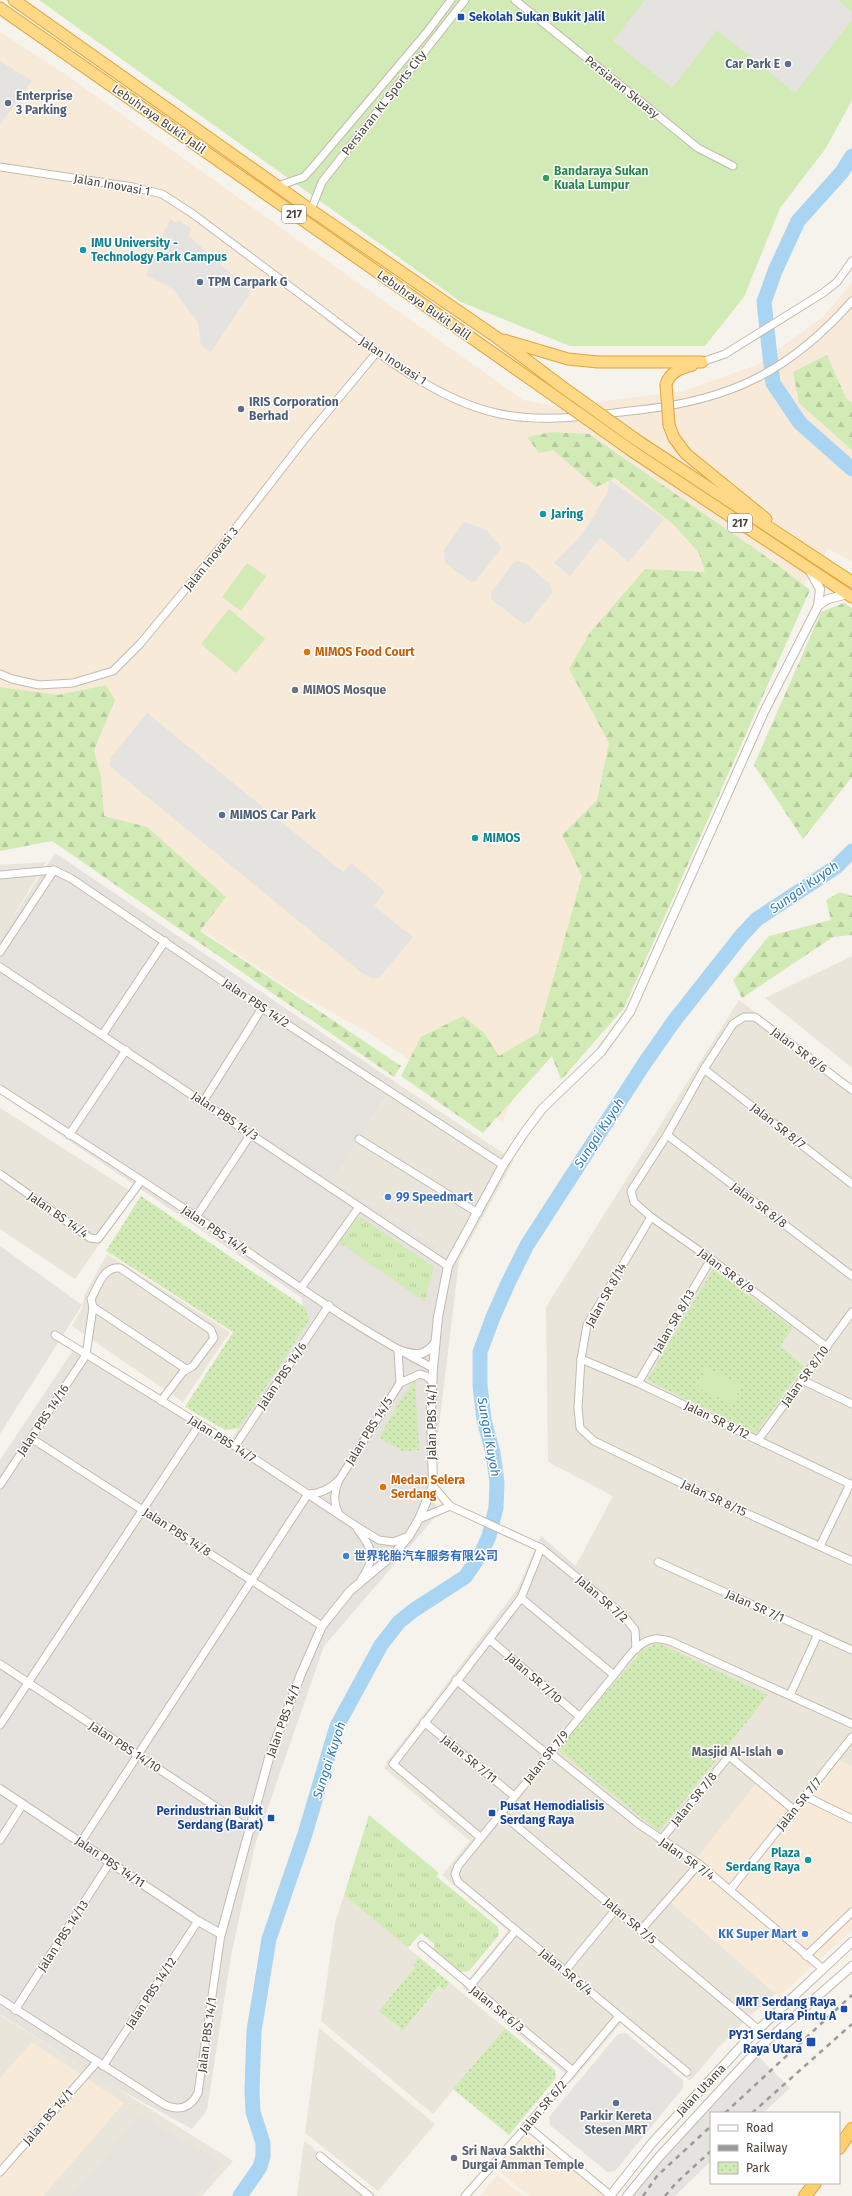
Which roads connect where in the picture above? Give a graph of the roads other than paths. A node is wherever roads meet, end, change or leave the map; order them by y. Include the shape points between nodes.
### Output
1 (14, 0) edge
2 (451, 0) edge
3 (465, 0) edge
4 (515, 0) edge
5 (0, 8) edge
6 (733, 166) dead end
7 (0, 167) edge
8 (278, 186) junction
9 (311, 210) junction
10 (852, 261) edge
11 (852, 301) edge
12 (499, 339) junction
13 (377, 352) junction
14 (702, 362) junction
15 (801, 549) junction
16 (807, 568) junction
17 (852, 582) edge
18 (850, 595) edge
19 (818, 606) junction
20 (0, 674) edge
21 (54, 870) junction
22 (0, 875) edge
23 (165, 941) junction
24 (0, 952) edge
25 (0, 967) edge
26 (262, 1008) junction
27 (103, 1034) junction
28 (126, 1050) junction
29 (704, 1069) junction
30 (0, 1089) edge
31 (852, 1090) edge
32 (203, 1102) junction
33 (251, 1134) junction
34 (69, 1135) junction
35 (667, 1135) junction
36 (359, 1139) dead end
37 (504, 1165) junction
38 (0, 1174) edge
39 (141, 1181) junction
40 (852, 1184) edge
41 (359, 1207) junction
42 (478, 1213) junction
43 (196, 1217) junction
44 (651, 1217) junction
45 (711, 1259) junction
46 (448, 1266) junction
47 (852, 1276) edge
48 (301, 1288) junction
49 (329, 1305) junction
50 (92, 1307) junction
51 (852, 1312) edge
52 (55, 1334) dead end
53 (436, 1342) junction
54 (826, 1347) junction
55 (398, 1350) junction
56 (86, 1355) junction
57 (581, 1358) junction
58 (433, 1368) junction
59 (186, 1369) junction
60 (802, 1380) junction
61 (432, 1381) junction
62 (400, 1383) junction
63 (638, 1383) junction
64 (162, 1401) junction
65 (852, 1404) edge
66 (199, 1424) junction
67 (580, 1428) joint
68 (31, 1438) junction
69 (758, 1440) junction
70 (235, 1446) junction
71 (339, 1480) junction
72 (851, 1484) edge
73 (0, 1485) edge
74 (433, 1486) junction
75 (308, 1494) junction
76 (450, 1506) junction
77 (143, 1510) junction
78 (341, 1516) junction
79 (419, 1519) junction
80 (356, 1526) junction
81 (409, 1536) junction
82 (820, 1546) junction
83 (541, 1548) junction
84 (852, 1561) edge
85 (658, 1562) dead end
86 (252, 1580) junction
87 (361, 1580) junction
88 (521, 1598) junction
89 (322, 1626) junction
90 (818, 1634) junction
91 (489, 1639) junction
92 (636, 1648) junction
93 (852, 1650) edge
94 (0, 1664) edge
95 (614, 1675) junction
96 (456, 1680) junction
97 (28, 1683) junction
98 (790, 1695) junction
99 (579, 1716) junction
100 (424, 1722) junction
101 (852, 1724) edge
102 (0, 1725) edge
103 (852, 1737) edge
104 (548, 1753) junction
105 (138, 1755) junction
106 (0, 1789) edge
107 (514, 1796) junction
108 (805, 1796) junction
109 (23, 1804) junction
110 (794, 1810) junction
111 (500, 1813) junction
112 (852, 1819) edge
113 (251, 1830) junction
114 (480, 1837) junction
115 (0, 1840) edge
116 (660, 1840) junction
117 (81, 1842) junction
118 (110, 1862) junction
119 (699, 1864) junction
120 (458, 1866) joint
121 (730, 1890) junction
122 (616, 1909) junction
123 (852, 1912) edge
124 (198, 1921) junction
125 (516, 1930) junction
126 (641, 1930) junction
127 (221, 1934) junction
128 (852, 1942) edge
129 (422, 1945) dead end
130 (806, 1956) junction
131 (852, 1966) edge
132 (823, 1969) junction
133 (565, 1971) junction
134 (470, 1986) junction
135 (0, 1999) edge
136 (16, 2010) junction
137 (619, 2016) junction
138 (758, 2030) junction
139 (100, 2064) junction
140 (573, 2071) junction
141 (686, 2072) dead end
142 (527, 2126) junction
143 (852, 2129) edge
144 (840, 2147) edge
145 (320, 2156) dead end
146 (0, 2172) edge
147 (814, 2184) edge
148 (369, 2196) edge
149 (466, 2196) edge
150 (610, 2196) edge
151 (627, 2196) edge
152 (805, 2196) edge

1 - 8 highway, Lebuhraya Bukit Jalil / 217
2 - 8 street, Persiaran KL Sports City via 304,177
3 - 9 street, Persiaran KL Sports City via 322,182
4 - 6 street, Persiaran Skuasy via 698,148
5 - 16 highway, Lebuhraya Bukit Jalil / 217, bridge via 632,451
7 - 13 street, Jalan Inovasi 1 via 162,194 193,214
8 - 9 highway, Lebuhraya Bukit Jalil / 217
9 - 12 highway, Lebuhraya Bukit Jalil / 217
10 - 14 street via 837,282 823,293 725,354
11 - 13 street, Jalan Inovasi 1 via 812,342 764,375 706,399 662,408 564,418 529,418 495,413 454,398
12 - 14 highway via 568,359
12 - 15 highway, Lebuhraya Bukit Jalil / 217, bridge via 638,441
13 - 20 street, Jalan Inovasi 3 via 146,638 113,671 73,683 39,685 12,680
14 - 15 highway, bridge via 678,370 669,376 666,384 669,425 674,438 686,454
15 - 17 highway, Lebuhraya Bukit Jalil / 217
16 - 18 highway, Lebuhraya Bukit Jalil / 217
16 - 19 street via 820,589
18 - 19 street via 828,599
19 - 37 street, Jalan PBS 14/1 via 764,712 630,1012 601,1052 542,1109
21 - 22 street
21 - 23 street, Jalan PBS 14/2 via 72,879
21 - 24 street
23 - 26 street, Jalan PBS 14/2
23 - 27 street
25 - 27 street, Jalan PBS 14/3
26 - 32 street
26 - 37 street, Jalan PBS 14/2
27 - 28 street, Jalan PBS 14/3
28 - 32 street, Jalan PBS 14/3
28 - 34 street
29 - 31 street, Jalan SR 8/6 via 733,1024 744,1018 755,1017
29 - 35 street
29 - 40 street, Jalan SR 8/7
30 - 34 street, Jalan PBS 14/4
32 - 33 street, Jalan PBS 14/3
33 - 41 street, Jalan PBS 14/3
33 - 43 street
34 - 39 street, Jalan PBS 14/4
35 - 44 street, Jalan SR 8/9 via 632,1191 634,1202
35 - 47 street, Jalan SR 8/8
36 - 42 street
37 - 42 street, Jalan PBS 14/1
38 - 39 street, Jalan BS 14/4 via 90,1238 98,1239
39 - 43 street, Jalan PBS 14/4
41 - 46 street, Jalan PBS 14/3
41 - 48 street
42 - 46 street, Jalan PBS 14/1
43 - 48 street, Jalan PBS 14/4
44 - 45 street, Jalan SR 8/9
44 - 57 street, Jalan SR 8/14 via 587,1325
45 - 54 street, Jalan SR 8/9
45 - 63 street, Jalan SR 8/13
46 - 53 street, Jalan PBS 14/1
48 - 49 street, Jalan PBS 14/4
49 - 55 street, Jalan PBS 14/4
49 - 70 street, Jalan PBS 14/6
50 - 56 street
50 - 59 street
50 - 59 street via 91,1299 107,1270 120,1268 211,1330 214,1338 210,1345 193,1366
51 - 54 street, Jalan SR 8/10
52 - 56 street, Jalan PBS 14/7
53 - 55 street via 425,1354 415,1356
53 - 58 street, Jalan PBS 14/1
54 - 60 street, Jalan SR 8/10
55 - 58 street, Jalan PBS 14/4
55 - 62 street
56 - 64 street, Jalan PBS 14/7
56 - 68 street, Jalan PBS 14/16
57 - 63 street, Jalan SR 8/12
57 - 67 street, Jalan SR 8/14 via 578,1408
58 - 61 street, Jalan PBS 14/1
59 - 64 street
60 - 65 street
60 - 69 street, Jalan SR 8/10
61 - 62 street via 420,1374
61 - 74 street, Jalan PBS 14/1
62 - 71 street, Jalan PBS 14/5
63 - 69 street, Jalan SR 8/12
64 - 66 street, Jalan PBS 14/7
66 - 70 street, Jalan PBS 14/7
66 - 77 street
67 - 82 street, Jalan SR 8/15 via 594,1441
68 - 73 street, Jalan PBS 14/16
68 - 77 street, Jalan PBS 14/8
69 - 72 street, Jalan SR 8/12
70 - 75 street, Jalan PBS 14/7
71 - 75 street via 318,1494
71 - 78 street via 334,1494 335,1506
72 - 82 street
74 - 76 street, Jalan SR 7/2
74 - 79 street, Jalan PBS 14/1
75 - 78 street, Jalan PBS 14/7
75 - 86 street
76 - 79 street
76 - 83 street, Jalan SR 7/2 via 535,1543
77 - 86 street, Jalan PBS 14/8
77 - 97 street
78 - 80 street, Jalan PBS 14/7
79 - 81 street, Jalan PBS 14/1
80 - 81 street, Jalan PBS 14/7 via 379,1540 393,1542
80 - 87 street, Jalan PBS 14/7 via 370,1546 372,1557
81 - 87 street, Jalan PBS 14/1 via 394,1554
82 - 84 street, Jalan SR 8/15
83 - 88 street
83 - 92 street, Jalan SR 7/2 via 623,1615 634,1630
85 - 90 street, Jalan SR 7/1
86 - 89 street, Jalan PBS 14/8
86 - 105 street
87 - 89 street, Jalan PBS 14/1
88 - 91 street
88 - 95 street
89 - 113 street, Jalan PBS 14/1 via 279,1732 263,1778
90 - 93 street, Jalan SR 7/1
90 - 98 street
91 - 96 street
91 - 99 street, Jalan SR 7/10
92 - 95 street, Jalan SR 7/9
92 - 98 street via 655,1638 670,1642
94 - 97 street, Jalan PBS 14/10
95 - 99 street, Jalan SR 7/9
96 - 100 street
96 - 104 street, Jalan SR 7/4
97 - 102 street
97 - 105 street, Jalan PBS 14/10
98 - 101 street
99 - 104 street, Jalan SR 7/9
100 - 107 street, Jalan SR 7/11
100 - 114 street via 393,1764
103 - 108 street, Jalan SR 7/7
104 - 107 street, Jalan SR 7/9
104 - 116 street, Jalan SR 7/4
105 - 113 street, Jalan PBS 14/10
105 - 117 street
106 - 109 street, Jalan PBS 14/11
107 - 111 street, Jalan SR 7/9
108 - 110 street, Jalan SR 7/7
108 - 112 street
109 - 115 street
109 - 117 street, Jalan PBS 14/11
110 - 116 street, Jalan SR 7/8 via 727,1757
110 - 121 street, Jalan SR 7/7
111 - 114 street, Jalan SR 7/9
111 - 122 street, Jalan SR 7/5
113 - 127 street, Jalan PBS 14/1
114 - 120 street, Jalan SR 7/9
116 - 119 street, Jalan SR 7/4
117 - 118 street, Jalan PBS 14/11
118 - 124 street, Jalan PBS 14/11
118 - 136 street, Jalan PBS 14/13
119 - 121 street, Jalan SR 7/4
119 - 126 street
120 - 125 street, Jalan SR 6/4 via 458,1882
121 - 130 street, Jalan SR 7/4
122 - 126 street, Jalan SR 7/5
122 - 133 street
123 - 130 street
124 - 127 street, Jalan PBS 14/11
124 - 139 street, Jalan PBS 14/12
125 - 133 street, Jalan SR 6/4
125 - 134 street
126 - 138 street, Jalan SR 7/5
127 - 139 street, Jalan PBS 14/1 via 195,2100 183,2108 175,2109
128 - 132 street, Jalan Utama
129 - 134 street, Jalan SR 6/3
130 - 132 street, Jalan SR 7/4
131 - 151 street, Jalan Utama via 762,2045 659,2157
132 - 138 street, Jalan Utama
133 - 137 street, Jalan SR 6/4
134 - 140 street, Jalan SR 6/3
135 - 136 street, Jalan PBS 14/1
136 - 139 street, Jalan PBS 14/1
137 - 140 street, Jalan SR 6/2
137 - 141 street, Jalan SR 6/4
138 - 150 street, Jalan Utama via 652,2143
139 - 146 street, Jalan BS 14/1
140 - 142 street, Jalan SR 6/2
142 - 149 street, Jalan SR 6/2
142 - 150 street
143 - 144 highway
145 - 148 street
147 - 152 highway

